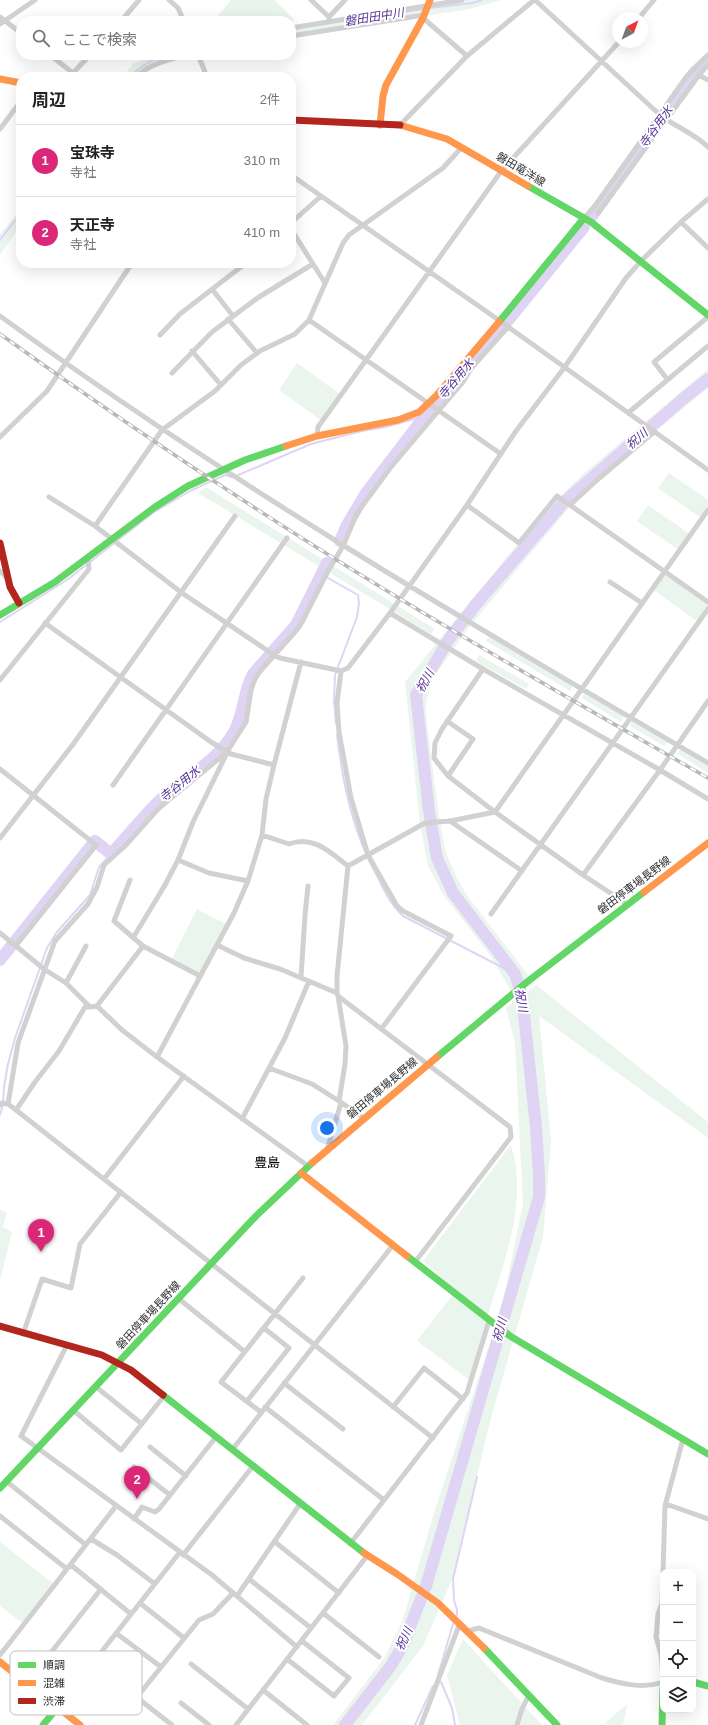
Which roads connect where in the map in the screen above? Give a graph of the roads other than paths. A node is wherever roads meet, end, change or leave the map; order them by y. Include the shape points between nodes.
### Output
1 (35, 0) edge
2 (139, 0) edge
3 (169, 0) edge
4 (311, 0) edge
5 (345, 0) edge
6 (462, 0) edge
7 (534, 0) edge
8 (654, 0) edge
9 (427, 10) edge
10 (644, 12) edge
11 (125, 16) edge
12 (182, 16) edge
13 (0, 17) edge
14 (329, 19) junction
15 (2, 22) edge
16 (296, 27) edge
17 (16, 30) edge
18 (296, 35) edge
19 (614, 48) edge
20 (708, 54) edge
21 (467, 56) junction
22 (56, 60) edge
23 (86, 60) edge
24 (169, 60) edge
25 (200, 60) edge
26 (602, 61) junction
27 (708, 65) edge
28 (72, 72) edge
29 (78, 72) edge
30 (140, 72) edge
31 (204, 72) edge
32 (699, 75) junction
33 (0, 79) edge
34 (708, 80) edge
35 (16, 82) edge
36 (16, 107) edge
37 (659, 114) junction
38 (296, 120) edge
39 (666, 120) junction
40 (380, 124) junction
41 (400, 125) junction
42 (0, 128) edge
43 (462, 147) junction
44 (708, 148) edge
45 (502, 170) junction
46 (296, 178) edge
47 (321, 196) junction
48 (708, 199) edge
49 (598, 213) dead end
50 (584, 218) junction
51 (296, 219) edge
52 (681, 222) junction
53 (362, 226) junction
54 (296, 237) edge
55 (708, 248) edge
56 (641, 261) junction
57 (313, 264) junction
58 (129, 268) edge
59 (239, 268) edge
60 (428, 272) junction
61 (325, 283) junction
62 (212, 289) junction
63 (0, 316) edge
64 (708, 316) edge
65 (230, 318) junction
66 (309, 320) junction
67 (500, 321) junction
68 (508, 327) junction
69 (160, 335) dead end
70 (708, 346) edge
71 (192, 351) junction
72 (257, 354) junction
73 (366, 360) junction
74 (66, 362) junction
75 (564, 368) junction
76 (172, 373) dead end
77 (667, 379) junction
78 (221, 385) junction
79 (429, 404) junction
80 (439, 410) junction
81 (628, 413) junction
82 (162, 430) junction
83 (654, 432) junction
84 (317, 436) junction
85 (0, 437) edge
86 (502, 454) junction
87 (222, 470) junction
88 (708, 470) edge
89 (49, 497) dead end
90 (467, 505) junction
91 (570, 505) junction
92 (708, 510) edge
93 (235, 516) dead end
94 (95, 526) junction
95 (287, 538) dead end
96 (113, 540) junction
97 (0, 543) edge
98 (343, 546) junction
99 (88, 559) junction
100 (0, 571) edge
101 (664, 572) junction
102 (8, 579) junction
103 (610, 582) dead end
104 (408, 586) junction
105 (182, 593) junction
106 (708, 602) edge
107 (19, 603) junction
108 (642, 604) junction
109 (708, 608) edge
110 (390, 613) junction
111 (0, 615) edge
112 (228, 622) junction
113 (45, 623) junction
114 (274, 655) junction
115 (301, 662) junction
116 (483, 669) junction
117 (341, 671) junction
118 (121, 677) junction
119 (0, 680) edge
120 (582, 688) junction
121 (708, 700) edge
122 (166, 709) junction
123 (563, 714) junction
124 (631, 718) junction
125 (447, 721) junction
126 (612, 743) junction
127 (676, 745) junction
128 (228, 752) junction
129 (708, 763) edge
130 (274, 765) junction
131 (0, 769) edge
132 (660, 770) junction
133 (448, 776) junction
134 (114, 785) dead end
135 (34, 795) junction
136 (708, 799) edge
137 (495, 812) junction
138 (450, 821) junction
139 (262, 835) junction
140 (0, 838) edge
141 (708, 843) edge
142 (541, 845) junction
143 (368, 855) junction
144 (178, 860) junction
145 (348, 866) junction
146 (522, 871) junction
147 (583, 875) junction
148 (130, 880) dead end
149 (248, 881) junction
150 (308, 886) dead end
151 (627, 904) junction
152 (491, 914) dead end
153 (0, 933) edge
154 (133, 938) junction
155 (16, 945) junction
156 (217, 945) junction
157 (86, 946) dead end
158 (143, 946) junction
159 (44, 969) junction
160 (200, 976) junction
161 (301, 977) junction
162 (309, 981) junction
163 (66, 983) junction
164 (337, 994) junction
165 (97, 1006) junction
166 (90, 1007) junction
167 (382, 1028) junction
168 (157, 1057) junction
169 (428, 1064) junction
170 (269, 1068) junction
171 (184, 1076) junction
172 (340, 1102) junction
173 (8, 1104) junction
174 (0, 1105) edge
175 (16, 1110) junction
176 (364, 1118) junction
177 (242, 1119) junction
178 (327, 1150) junction
179 (308, 1166) junction
180 (300, 1173) junction
181 (104, 1179) junction
182 (121, 1192) junction
183 (393, 1244) junction
184 (414, 1262) junction
185 (211, 1264) junction
186 (303, 1278) dead end
187 (178, 1299) junction
188 (275, 1314) junction
189 (490, 1321) junction
190 (0, 1326) edge
191 (264, 1328) junction
192 (23, 1334) junction
193 (67, 1345) junction
194 (314, 1345) junction
195 (245, 1352) junction
196 (119, 1362) junction
197 (284, 1383) junction
198 (95, 1386) junction
199 (164, 1396) junction
200 (463, 1399) junction
201 (247, 1401) junction
202 (265, 1407) junction
203 (392, 1407) junction
204 (73, 1410) junction
205 (261, 1412) junction
206 (142, 1424) junction
207 (343, 1429) dead end
208 (216, 1438) junction
209 (433, 1438) junction
210 (683, 1438) junction
211 (150, 1447) dead end
212 (37, 1448) junction
213 (232, 1450) junction
214 (708, 1454) edge
215 (253, 1466) junction
216 (134, 1467) dead end
217 (186, 1476) junction
218 (6, 1481) junction
219 (0, 1488) edge
220 (170, 1495) junction
221 (384, 1500) junction
222 (300, 1504) junction
223 (666, 1504) junction
224 (116, 1506) junction
225 (0, 1516) edge
226 (134, 1519) junction
227 (708, 1519) edge
228 (91, 1539) junction
229 (274, 1542) junction
230 (350, 1544) junction
231 (86, 1545) junction
232 (182, 1554) junction
233 (367, 1556) junction
234 (69, 1567) junction
235 (663, 1569) edge
236 (250, 1579) junction
237 (155, 1584) junction
238 (101, 1590) junction
239 (339, 1593) junction
240 (235, 1595) junction
241 (140, 1603) junction
242 (661, 1605) edge
243 (324, 1612) junction
244 (131, 1614) junction
245 (460, 1623) junction
246 (311, 1628) junction
247 (468, 1631) junction
248 (116, 1633) junction
249 (184, 1638) junction
250 (302, 1640) junction
251 (297, 1647) junction
252 (52, 1651) edge
253 (102, 1651) edge
254 (140, 1651) edge
255 (660, 1651) edge
256 (142, 1653) edge
257 (0, 1654) edge
258 (379, 1657) dead end
259 (288, 1659) junction
260 (0, 1662) edge
261 (191, 1664) dead end
262 (161, 1667) junction
263 (10, 1670) edge
264 (660, 1682) edge
265 (696, 1683) edge
266 (708, 1686) edge
267 (142, 1690) edge
268 (263, 1690) junction
269 (529, 1695) junction
270 (142, 1702) edge
271 (181, 1703) dead end
272 (248, 1709) junction
273 (662, 1713) edge
274 (51, 1715) edge
275 (68, 1715) edge
276 (43, 1725) edge
277 (80, 1725) edge
278 (172, 1725) edge
279 (209, 1725) edge
280 (236, 1725) edge
281 (307, 1725) edge
282 (421, 1725) edge
283 (517, 1725) edge
284 (557, 1725) edge
285 (662, 1725) edge

1 - 15 street
2 - 11 street
3 - 12 street via 178,8
4 - 14 street
5 - 14 street
6 - 9 street
7 - 21 street
7 - 26 street
8 - 10 street
9 - 14 street
9 - 18 street
9 - 21 street
9 - 40 street via 386,85
13 - 15 street
14 - 16 street
15 - 17 street
19 - 26 street
20 - 37 street via 687,76
21 - 41 street
22 - 28 street
23 - 29 street
24 - 30 street
25 - 31 street
26 - 37 street
26 - 45 street
27 - 32 street
32 - 34 street
32 - 39 street
33 - 35 street
36 - 42 street
37 - 39 street
37 - 50 street
38 - 40 street, 磐田竜洋線
39 - 44 street via 699,138
39 - 49 street
40 - 41 street, 磐田竜洋線
41 - 43 street, 磐田竜洋線 via 427,132
43 - 45 street, 磐田竜洋線
43 - 53 street via 443,168
45 - 50 street, 磐田竜洋線
45 - 60 street
46 - 47 street
47 - 51 street
47 - 53 street
48 - 52 street
50 - 56 street, 磐田竜洋線
50 - 67 street
52 - 55 street
52 - 56 street
53 - 60 street
53 - 61 street via 343,243
54 - 57 street
56 - 64 street, 磐田竜洋線
56 - 75 street via 626,278
57 - 61 street
57 - 65 street
58 - 74 street
59 - 62 street
60 - 67 street
60 - 73 street
61 - 66 street
62 - 65 street
62 - 69 street via 180,314
63 - 74 street
64 - 77 street via 654,362
65 - 71 street
65 - 72 street
66 - 72 street via 295,334
66 - 73 street
67 - 68 street
67 - 79 street
68 - 75 street
68 - 80 street via 472,367
70 - 77 street
71 - 76 street
71 - 78 street
72 - 78 street
73 - 79 street
73 - 84 street via 318,427
74 - 82 street
74 - 85 street via 47,391
75 - 81 street
75 - 86 street
77 - 81 street
78 - 82 street
79 - 80 street
79 - 84 street via 419,412 398,420
80 - 86 street
80 - 98 street via 391,467 357,513
81 - 83 street
82 - 87 street
82 - 94 street
83 - 88 street
83 - 91 street
84 - 87 street via 244,460
86 - 90 street
87 - 96 street via 188,486 155,507
87 - 98 street
89 - 94 street
90 - 91 street via 519,543 557,496
90 - 104 street
91 - 101 street
92 - 101 street
93 - 105 street
94 - 96 street
95 - 112 street
96 - 99 street
96 - 105 street
97 - 102 street
98 - 104 street
98 - 114 street via 302,622
99 - 107 street
99 - 113 street via 89,569
100 - 102 street
101 - 106 street
101 - 108 street
102 - 107 street
103 - 108 street
104 - 110 street
104 - 120 street
105 - 112 street
105 - 118 street
107 - 111 street
108 - 120 street
109 - 124 street
110 - 116 street
110 - 117 street via 352,664
112 - 114 street
112 - 122 street
113 - 118 street
113 - 119 street
114 - 115 street
114 - 128 street via 255,679 246,722
115 - 117 street
115 - 130 street
116 - 123 street
116 - 125 street
117 - 143 street via 337,703 339,732 351,798
118 - 122 street
118 - 135 street
120 - 123 street
120 - 124 street
121 - 127 street
122 - 128 street
122 - 134 street
123 - 126 street
123 - 137 street
124 - 126 street
124 - 127 street
125 - 133 street via 435,743 434,758
125 - 133 street via 473,739
126 - 132 street
126 - 142 street
127 - 129 street
127 - 132 street
128 - 130 street
128 - 144 street via 193,822
128 - 159 street via 159,808 104,866 88,904 55,941
130 - 139 street via 266,799
131 - 135 street
132 - 136 street
132 - 147 street
133 - 137 street
135 - 140 street
135 - 155 street via 96,845
137 - 138 street
137 - 142 street
138 - 143 street via 425,823
138 - 146 street
139 - 145 street via 288,844 298,841 321,846
139 - 149 street
141 - 151 street, 磐田停車場長野線
142 - 146 street
142 - 147 street
143 - 145 street
143 - 167 street via 397,906 451,936
144 - 149 street via 210,873
144 - 154 street
145 - 164 street
146 - 152 street
147 - 151 street
148 - 154 street via 114,921
149 - 156 street
150 - 161 street
151 - 169 street, 磐田停車場長野線 via 510,995
153 - 155 street
154 - 158 street
155 - 159 street
156 - 160 street
156 - 161 street via 244,958
157 - 163 street
158 - 160 street
158 - 165 street
159 - 163 street
159 - 173 street via 18,1043
160 - 168 street
161 - 162 street
162 - 164 street
162 - 170 street via 285,1038
163 - 166 street
164 - 167 street
164 - 172 street via 346,1046
165 - 166 street
165 - 168 street via 122,1030
166 - 175 street via 85,1007 59,1051
167 - 169 street
168 - 171 street
169 - 176 street, 磐田停車場長野線
169 - 184 street via 510,1127 511,1137
170 - 172 street via 312,1084
170 - 177 street
171 - 177 street
171 - 181 street
172 - 176 street
172 - 178 street
173 - 174 street
173 - 175 street
175 - 181 street
176 - 178 street, 磐田停車場長野線
177 - 179 street
178 - 179 street, 磐田停車場長野線
179 - 180 street, 磐田停車場長野線
180 - 183 street
180 - 185 street, 磐田停車場長野線
181 - 182 street
182 - 185 street
182 - 192 street via 80,1244 71,1288 42,1279
183 - 184 street
183 - 194 street
184 - 189 street
185 - 187 street, 磐田停車場長野線
185 - 188 street
186 - 188 street
187 - 195 street
187 - 196 street, 磐田停車場長野線
188 - 191 street
188 - 194 street
189 - 200 street
189 - 210 street via 510,1336
190 - 192 street
191 - 195 street
191 - 201 street via 289,1348
192 - 193 street
193 - 196 street
193 - 212 street via 21,1436
194 - 197 street
194 - 203 street
195 - 201 street via 222,1382
196 - 198 street, 磐田停車場長野線
196 - 199 street
197 - 202 street
197 - 207 street
198 - 204 street, 磐田停車場長野線
198 - 206 street
199 - 206 street
199 - 208 street
200 - 203 street via 424,1368
200 - 209 street
201 - 205 street
202 - 205 street
202 - 221 street
203 - 209 street
204 - 206 street via 121,1450
204 - 212 street, 磐田停車場長野線
205 - 213 street
208 - 213 street
208 - 217 street
209 - 221 street
210 - 214 street
210 - 223 street
211 - 217 street
212 - 218 street, 磐田停車場長野線
212 - 224 street
213 - 215 street
215 - 222 street
215 - 232 street
216 - 220 street
217 - 220 street
218 - 219 street, 磐田停車場長野線
218 - 231 street
220 - 226 street via 155,1512 142,1507
221 - 230 street
222 - 229 street
222 - 230 street
223 - 227 street
223 - 235 street
224 - 226 street
224 - 228 street
225 - 234 street
226 - 232 street
228 - 231 street
228 - 237 street
229 - 236 street
229 - 239 street
230 - 233 street
231 - 234 street
232 - 237 street
232 - 240 street
233 - 239 street
233 - 245 street via 418,1588
234 - 238 street
234 - 257 street
236 - 240 street
236 - 246 street
237 - 241 street
238 - 244 street
238 - 252 street
239 - 243 street
240 - 249 street via 213,1614 199,1620
240 - 251 street
241 - 244 street
241 - 249 street
242 - 255 street via 656,1637
243 - 246 street
243 - 258 street
244 - 248 street
245 - 247 street
245 - 282 street
246 - 250 street
247 - 264 street via 479,1628 622,1684 637,1686
247 - 269 street
248 - 253 street
248 - 254 street
249 - 262 street
250 - 251 street
250 - 259 street via 349,1678 334,1696
251 - 259 street
256 - 262 street
259 - 268 street
260 - 263 street
261 - 272 street
262 - 267 street
265 - 266 street
268 - 272 street
268 - 281 street
269 - 283 street
269 - 284 street
270 - 278 street
271 - 279 street
272 - 280 street
273 - 285 street
274 - 276 street
275 - 277 street

